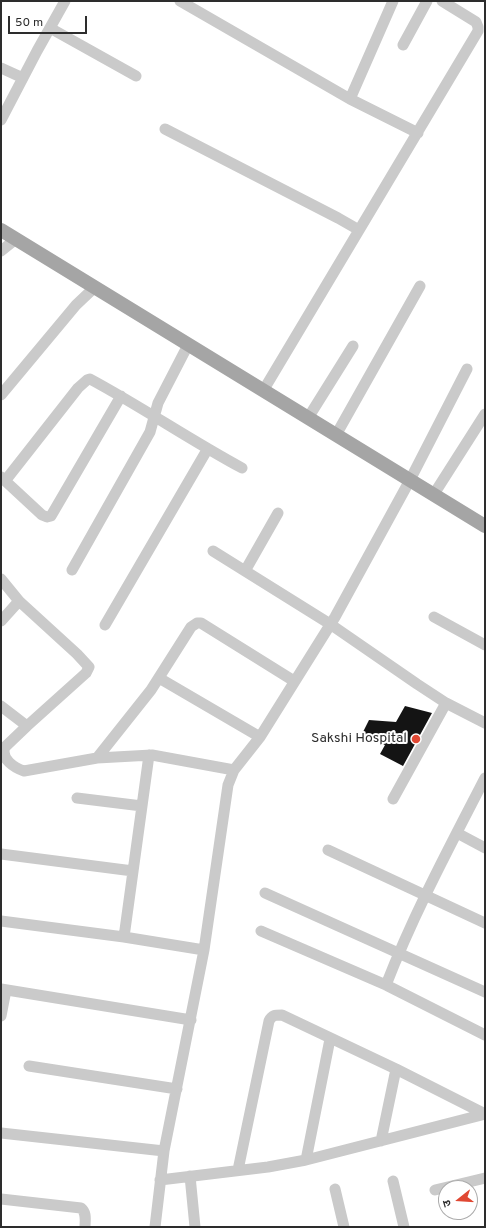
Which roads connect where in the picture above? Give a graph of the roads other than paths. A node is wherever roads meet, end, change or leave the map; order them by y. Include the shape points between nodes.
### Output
1 (65, 1) edge
2 (180, 1) edge
3 (393, 1) edge
4 (427, 1) edge
5 (442, 1) edge
6 (50, 28) junction
7 (403, 45) dead end
8 (1, 68) edge
9 (136, 76) dead end
10 (23, 78) junction
11 (350, 99) junction
12 (1, 120) edge
13 (165, 129) dead end
14 (418, 133) junction
15 (1, 230) edge
16 (359, 230) junction
17 (16, 239) junction
18 (1, 251) edge
19 (420, 286) dead end
20 (96, 288) junction
21 (188, 345) junction
22 (353, 346) dead end
23 (467, 369) dead end
24 (263, 391) junction
25 (1, 395) edge
26 (121, 396) junction
27 (485, 414) edge
28 (154, 415) junction
29 (308, 418) junction
30 (336, 435) junction
31 (208, 450) junction
32 (242, 468) dead end
33 (3, 479) edge
34 (410, 480) junction
35 (434, 494) junction
36 (278, 513) dead end
37 (485, 526) edge
38 (213, 551) dead end
39 (72, 570) dead end
40 (245, 571) junction
41 (1, 579) edge
42 (19, 601) junction
43 (434, 617) dead end
44 (1, 621) edge
45 (330, 624) junction
46 (105, 625) dead end
47 (485, 645) edge
48 (159, 678) junction
49 (294, 680) junction
50 (446, 703) junction
51 (1, 706) edge
52 (485, 723) edge
53 (27, 726) junction
54 (260, 737) junction
55 (148, 755) junction
56 (97, 758) junction
57 (234, 770) junction
58 (485, 778) edge
59 (77, 798) dead end
60 (393, 799) dead end
61 (142, 806) junction
62 (457, 833) junction
63 (485, 848) edge
64 (328, 850) dead end
65 (1, 854) edge
66 (133, 871) junction
67 (265, 893) dead end
68 (425, 894) junction
69 (1, 921) edge
70 (485, 923) edge
71 (261, 931) dead end
72 (124, 937) junction
73 (204, 950) junction
74 (399, 952) junction
75 (386, 985) junction
76 (3, 990) edge
77 (485, 992) edge
78 (1, 1016) edge
79 (191, 1020) junction
80 (485, 1035) edge
81 (330, 1039) junction
82 (29, 1066) dead end
83 (396, 1069) junction
84 (177, 1089) junction
85 (485, 1114) edge
86 (1, 1133) edge
87 (381, 1141) junction
88 (164, 1151) junction
89 (306, 1160) junction
90 (238, 1170) junction
91 (190, 1176) junction
92 (485, 1178) edge
93 (160, 1180) junction
94 (393, 1181) dead end
95 (335, 1189) dead end
96 (435, 1190) dead end
97 (1, 1199) edge
98 (84, 1227) edge
99 (155, 1227) edge
100 (195, 1227) edge
101 (344, 1227) edge
102 (404, 1227) edge

1 - 6 street
2 - 11 street
3 - 11 street
4 - 7 street
5 - 14 street via 476,22 478,31
6 - 9 street
6 - 10 street
8 - 10 street
10 - 12 street
11 - 14 street
13 - 16 street
14 - 16 street
15 - 17 main road
16 - 24 street
17 - 18 street
17 - 20 main road
19 - 30 street
20 - 21 main road
20 - 25 street via 71,310
21 - 24 main road
21 - 28 street
22 - 29 street
23 - 34 street
24 - 29 main road
26 - 28 street
26 - 33 street via 87,380
26 - 33 street via 51,516 42,515
27 - 35 street
28 - 31 street
28 - 39 street via 150,432
29 - 30 main road
30 - 34 main road
31 - 32 street
31 - 46 street
34 - 35 main road
34 - 45 street
35 - 37 main road
36 - 40 street
38 - 40 street
40 - 45 street
41 - 42 street
42 - 44 street
42 - 53 street via 89,667 86,673
43 - 47 street
45 - 49 street
45 - 50 street
48 - 49 street via 191,626 197,622
48 - 54 street
48 - 56 street
49 - 54 street
50 - 52 street
50 - 60 street
51 - 53 street
53 - 56 street via 3,752 7,760 19,770 29,771
54 - 57 street
55 - 56 street
55 - 57 street
55 - 61 street
57 - 73 street via 228,785
58 - 62 street
59 - 61 street
61 - 66 street
62 - 63 street
62 - 68 street
64 - 68 street
65 - 66 street
66 - 72 street
67 - 74 street
68 - 70 street
68 - 74 street
69 - 72 street
71 - 75 street
72 - 73 street
73 - 79 street
74 - 75 street
74 - 77 street
75 - 80 street
76 - 78 street
76 - 79 street
79 - 84 street
81 - 83 street
81 - 89 street
81 - 90 street via 282,1015 275,1014 271,1017
82 - 84 street
83 - 85 street
83 - 87 street
84 - 88 street
85 - 87 street
86 - 88 street
87 - 89 street
88 - 93 street
89 - 90 street
90 - 91 street
91 - 93 street
91 - 100 street
92 - 96 street
93 - 99 street
94 - 102 street
95 - 101 street
97 - 98 street via 80,1208 86,1215

